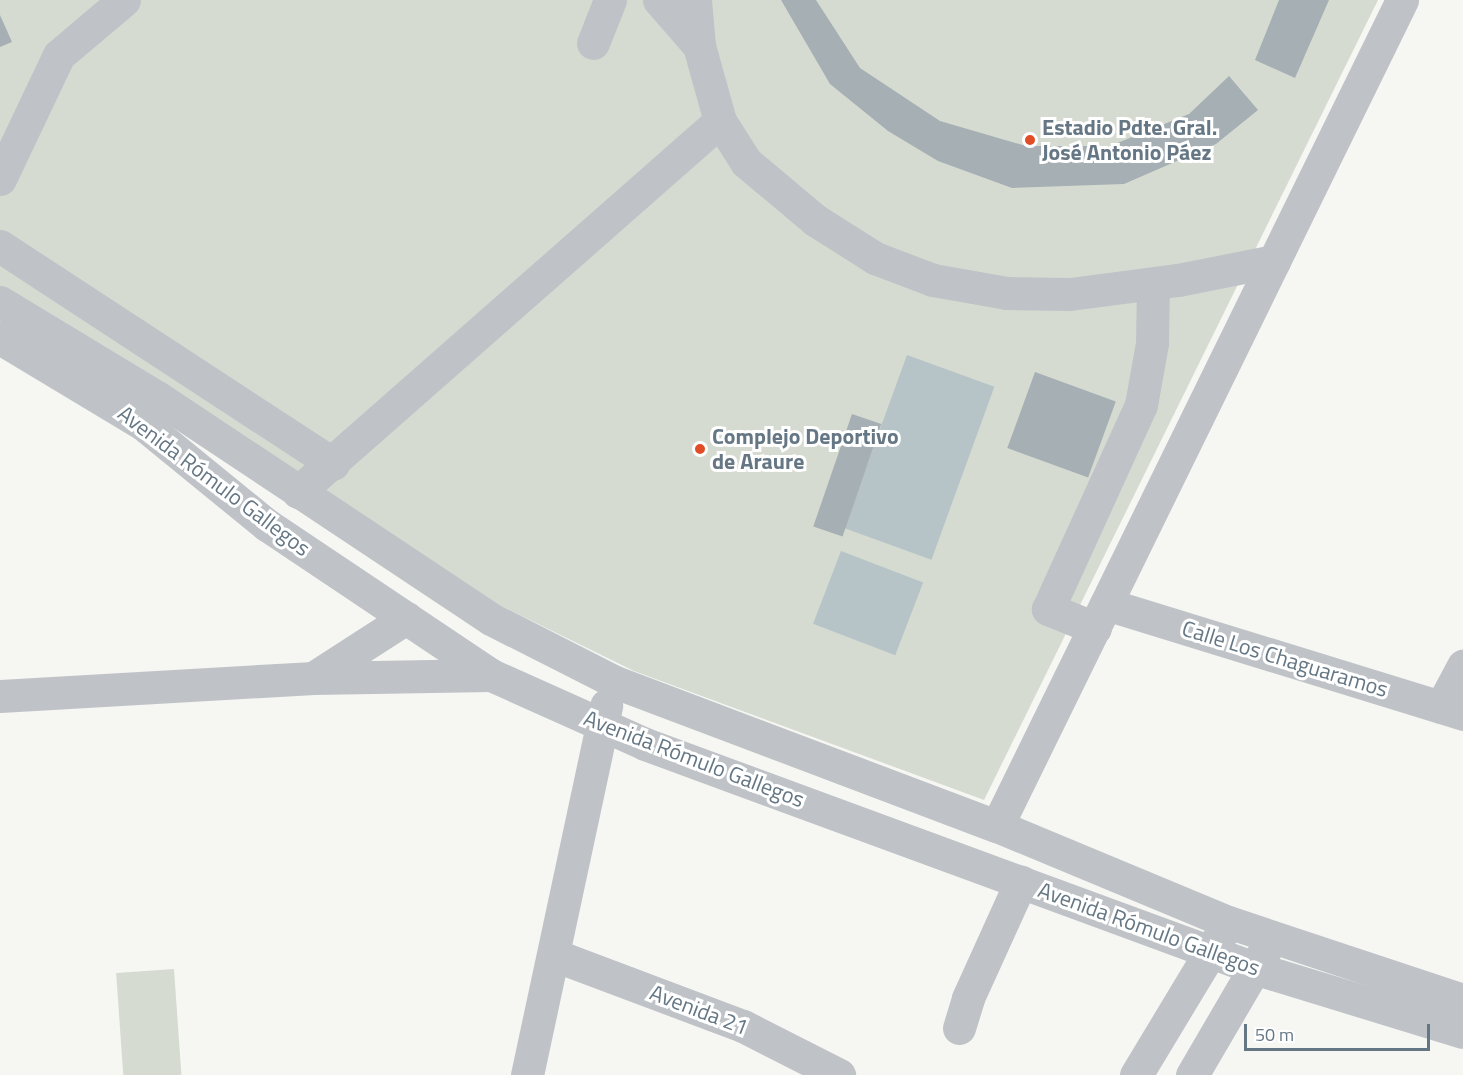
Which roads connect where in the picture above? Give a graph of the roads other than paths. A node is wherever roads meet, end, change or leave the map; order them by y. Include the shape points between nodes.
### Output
1 (124, 0) edge
2 (610, 0) edge
3 (659, 0) edge
4 (695, 0) edge
5 (1402, 0) edge
6 (593, 43) dead end
7 (699, 46) junction
8 (720, 121) junction
9 (0, 179) edge
10 (0, 246) edge
11 (1275, 261) junction
12 (1153, 284) junction
13 (0, 302) edge
14 (0, 338) edge
15 (333, 464) junction
16 (298, 492) junction
17 (1100, 616) junction
18 (406, 618) junction
19 (1463, 666) edge
20 (491, 675) junction
21 (313, 678) junction
22 (615, 682) junction
23 (0, 696) edge
24 (1452, 711) edge
25 (599, 724) junction
26 (997, 826) junction
27 (1021, 881) junction
28 (1228, 922) junction
29 (1270, 936) junction
30 (1212, 951) junction
31 (554, 955) junction
32 (1257, 969) junction
33 (1463, 1000) edge
34 (959, 1028) dead end
35 (1463, 1032) edge
36 (527, 1075) edge
37 (839, 1075) edge
38 (1136, 1075) edge
39 (1192, 1075) edge

1 - 9 street via 59,55
2 - 6 street
3 - 7 street
4 - 7 street
5 - 11 street
7 - 8 street
8 - 12 street via 735,148 762,178 845,242 903,270 968,288 1007,293 1102,292
8 - 15 street
10 - 15 street
11 - 12 street
11 - 17 street
12 - 17 street, Calle Los Chaguaramos via 1152,343 1141,405 1048,609
13 - 16 street, Avenida Rómulo Gallegos via 157,397
14 - 18 street, Avenida Rómulo Gallegos via 143,424 267,525
15 - 16 street
16 - 22 street, Avenida Rómulo Gallegos via 491,619
17 - 24 street, Calle Los Chaguaramos
17 - 26 street
18 - 20 street, Avenida Rómulo Gallegos
18 - 21 street
19 - 24 street
20 - 21 street
20 - 25 street, Avenida Rómulo Gallegos
21 - 23 street
22 - 25 street
22 - 26 street, Avenida Rómulo Gallegos
25 - 27 street, Avenida Rómulo Gallegos
25 - 31 street
26 - 28 street, Avenida Rómulo Gallegos
27 - 30 street, Avenida Rómulo Gallegos
27 - 34 street via 968,998
28 - 29 street, Avenida Rómulo Gallegos
28 - 30 street
29 - 32 street
29 - 33 street, Avenida Rómulo Gallegos
30 - 32 street, Avenida Rómulo Gallegos
30 - 38 street
31 - 36 street
31 - 37 street, Avenida 21 via 743,1026
32 - 35 street, Avenida Rómulo Gallegos
32 - 39 street

